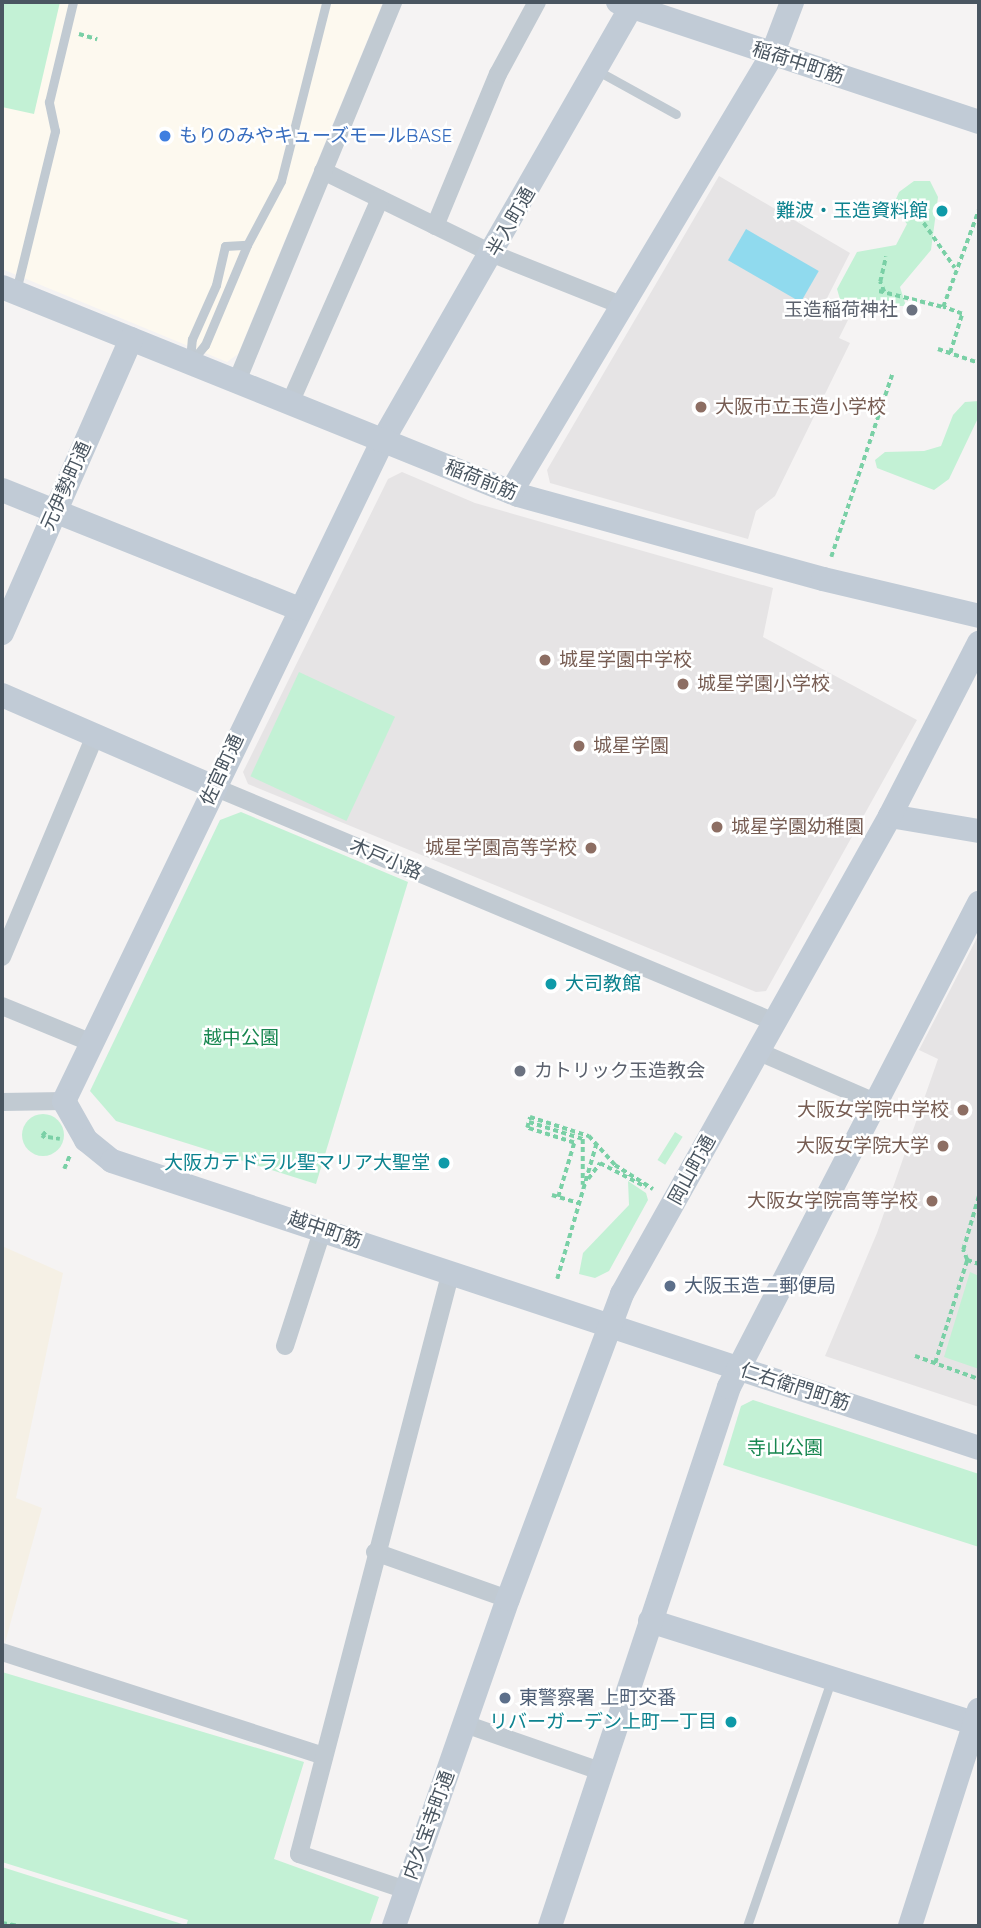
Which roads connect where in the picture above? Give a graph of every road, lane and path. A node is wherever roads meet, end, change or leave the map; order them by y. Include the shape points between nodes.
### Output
1 (73, 2) edge
2 (393, 2) edge
3 (537, 2) edge
4 (792, 2) edge
5 (326, 3) edge
6 (628, 4) edge
7 (74, 33) dead end
8 (97, 38) dead end
9 (772, 54) junction
10 (597, 70) junction
11 (676, 114) dead end
12 (979, 122) edge
13 (323, 171) junction
14 (380, 199) junction
15 (925, 202) dead end
16 (979, 209) edge
17 (435, 226) junction
18 (247, 244) junction
19 (493, 254) junction
20 (886, 257) dead end
21 (956, 269) junction
22 (9, 290) edge
23 (879, 291) dead end
24 (884, 292) junction
25 (621, 305) junction
26 (943, 307) junction
27 (131, 339) junction
28 (938, 349) dead end
29 (950, 353) junction
30 (190, 363) junction
31 (979, 363) edge
32 (892, 375) dead end
33 (237, 382) junction
34 (290, 403) junction
35 (383, 440) junction
36 (2, 490) edge
37 (511, 492) junction
38 (55, 511) junction
39 (823, 579) junction
40 (299, 609) junction
41 (979, 616) edge
42 (2, 633) edge
43 (979, 643) edge
44 (2, 695) edge
45 (95, 736) junction
46 (214, 787) junction
47 (890, 816) junction
48 (979, 831) edge
49 (979, 903) edge
50 (2, 957) edge
51 (2, 1006) edge
52 (772, 1021) junction
53 (92, 1043) junction
54 (757, 1051) junction
55 (64, 1101) junction
56 (2, 1102) edge
57 (875, 1102) junction
58 (529, 1122) junction
59 (47, 1130) dead end
60 (45, 1138) dead end
61 (596, 1145) junction
62 (584, 1187) junction
63 (651, 1188) junction
64 (657, 1191) dead end
65 (552, 1195) dead end
66 (979, 1195) edge
67 (558, 1196) junction
68 (579, 1203) junction
69 (323, 1228) junction
70 (967, 1260) junction
71 (979, 1264) edge
72 (450, 1275) junction
73 (557, 1279) dead end
74 (611, 1328) junction
75 (285, 1346) dead end
76 (915, 1356) dead end
77 (935, 1363) junction
78 (741, 1370) junction
79 (979, 1378) edge
80 (979, 1448) edge
81 (375, 1552) junction
82 (509, 1599) junction
83 (650, 1621) junction
84 (2, 1652) edge
85 (831, 1678) junction
86 (978, 1720) edge
87 (465, 1724) junction
88 (321, 1755) junction
89 (600, 1771) junction
90 (406, 1890) junction
91 (2, 1923) edge
92 (19, 1926) edge
93 (394, 1926) edge
94 (550, 1926) edge
95 (747, 1926) edge
96 (910, 1926) edge

1 - 22 lane via 49,102 55,131
2 - 13 street
3 - 17 street via 498,74
4 - 9 street
5 - 18 lane via 281,181
6 - 9 street, 稲荷中町筋
6 - 10 street, 半入町通
7 - 8 path
9 - 12 street, 稲荷中町筋
9 - 25 street
10 - 11 lane
10 - 19 street, 半入町通
13 - 14 street
13 - 33 street
14 - 17 street
14 - 34 street
15 - 21 path via 919,216
16 - 21 path
17 - 19 street
18 - 30 lane via 205,345
18 - 30 lane via 225,246 216,285 192,339
19 - 25 street
19 - 35 street, 半入町通
20 - 24 path via 880,282
21 - 26 path
22 - 27 street, 稲荷前筋
23 - 24 path
24 - 26 path
25 - 37 street
26 - 29 path via 962,314
27 - 30 street, 稲荷前筋
27 - 38 street, 元伊勢町通
28 - 29 path
29 - 31 path
30 - 33 street, 稲荷前筋
32 - 39 path
33 - 34 street, 稲荷前筋
34 - 35 street, 稲荷前筋
35 - 37 street, 稲荷前筋
35 - 40 street, 佐官町通
36 - 38 street
37 - 39 street, 稲荷前筋
38 - 40 street
38 - 42 street, 元伊勢町通
39 - 41 street, 稲荷前筋
40 - 46 street, 佐官町通
43 - 47 street, 岡山町通
44 - 45 street, 木戸小路
45 - 46 street, 木戸小路
45 - 50 street
46 - 52 street, 木戸小路
46 - 53 street, 佐官町通
47 - 48 street
47 - 52 street, 岡山町通
49 - 57 street
51 - 53 street
52 - 54 street, 岡山町通
53 - 55 street, 佐官町通
54 - 57 street
54 - 74 street, 岡山町通 via 622,1294
55 - 56 street
55 - 69 street, 越中町筋 via 86,1140 112,1161
57 - 78 street
58 - 61 path via 530,1117 582,1132
58 - 62 path via 583,1139
58 - 67 path via 527,1128 574,1143
59 - 60 path
61 - 62 path
61 - 63 path via 615,1166
62 - 63 path via 600,1163
62 - 68 path
63 - 64 path
65 - 67 path
66 - 70 path via 963,1250
67 - 68 path
68 - 73 path
69 - 72 street, 越中町筋
69 - 75 street
70 - 71 path
70 - 77 path
72 - 74 street, 越中町筋
72 - 81 street
74 - 78 street, 仁右衛門町筋
74 - 82 street, 岡山町通
76 - 77 path
77 - 79 path
78 - 80 street, 仁右衛門町筋
78 - 83 street via 729,1387
81 - 82 street
81 - 88 street
82 - 87 street, 岡山町通
83 - 85 street
83 - 89 street
84 - 88 street
85 - 86 street
85 - 95 lane
86 - 96 street
87 - 89 street
87 - 90 street, 内久宝寺町通
88 - 90 street via 299,1854
89 - 94 street
90 - 93 street, 内久宝寺町通
91 - 92 path

